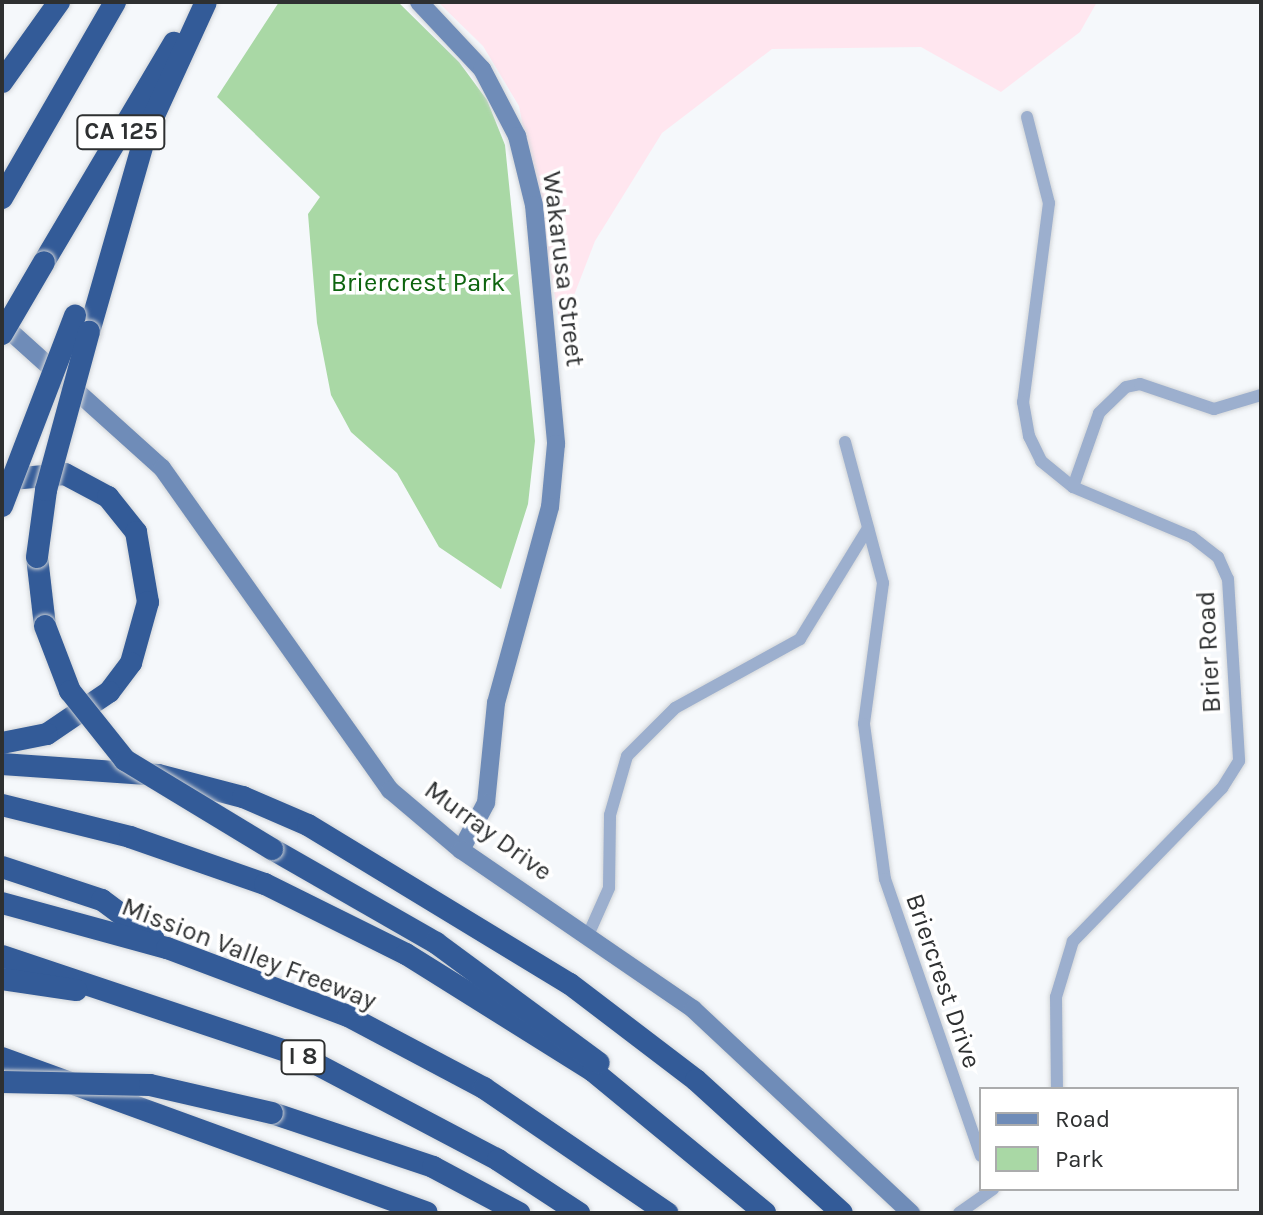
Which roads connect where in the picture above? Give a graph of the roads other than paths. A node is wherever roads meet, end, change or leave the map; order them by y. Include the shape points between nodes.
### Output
1 (59, 2) edge
2 (115, 2) edge
3 (198, 2) edge
4 (206, 2) edge
5 (419, 2) edge
6 (2, 82) edge
7 (1027, 117) dead end
8 (2, 198) edge
9 (2, 324) edge
10 (82, 324) junction
11 (2, 334) edge
12 (1261, 395) edge
13 (845, 442) dead end
14 (2, 480) edge
15 (1073, 487) junction
16 (2, 506) edge
17 (868, 528) junction
18 (2, 743) edge
19 (2, 764) edge
20 (2, 805) edge
21 (461, 850) junction
22 (2, 867) edge
23 (2, 903) edge
24 (589, 933) junction
25 (167, 948) junction
26 (2, 956) edge
27 (2, 979) edge
28 (142, 999) junction
29 (9, 1062) edge
30 (2, 1082) edge
31 (1057, 1087) edge
32 (661, 1122) junction
33 (979, 1150) edge
34 (990, 1191) edge
35 (358, 1192) junction
36 (404, 1213) edge
37 (427, 1213) edge
38 (519, 1213) edge
39 (579, 1213) edge
40 (667, 1213) edge
41 (765, 1213) edge
42 (842, 1213) edge
43 (911, 1213) edge
44 (959, 1213) edge

1 - 6 highway
2 - 8 highway, CA 125
3 - 11 highway, CA 125, bridge
4 - 10 highway via 126,195
5 - 21 main road, Wakarusa Street via 482,69 517,136 534,205 556,444 550,507 496,703 486,803
7 - 15 street, Brier Road via 1049,203 1023,418 1041,461
9 - 21 main road, Murray Drive via 162,468 390,790
10 - 16 highway, bridge
10 - 32 highway, bridge via 37,557 45,626 70,691 125,760 489,979 574,1039
12 - 15 street via 1214,409 1140,384 1126,387 1099,413
13 - 17 street, Briercrest Drive
14 - 18 highway via 65,474 108,497 136,532 148,602 131,663 109,692 47,734
15 - 31 street, Brier Road via 1192,537 1218,557 1228,579 1239,761 1222,788 1073,941 1056,997
17 - 24 street via 800,639 675,708 627,756 610,815 609,888
17 - 33 street, Briercrest Drive via 883,583 864,724 866,777 885,879
19 - 42 highway via 188,782 243,797 360,853 570,984 696,1080
20 - 32 highway via 130,837 265,884 406,954
21 - 24 main road, Murray Drive
22 - 25 highway via 102,900
23 - 25 highway, Mission Valley Freeway / I 8
24 - 43 main road, Murray Drive via 716,1029
25 - 40 highway, Mission Valley Freeway / I 8 via 348,1016 484,1088
26 - 28 highway, I 8
27 - 28 highway
28 - 39 highway, I 8 via 303,1057 498,1160
29 - 35 highway
30 - 38 highway, bridge via 150,1085 272,1113 433,1167
32 - 41 highway
34 - 44 street
35 - 36 highway
35 - 37 highway

